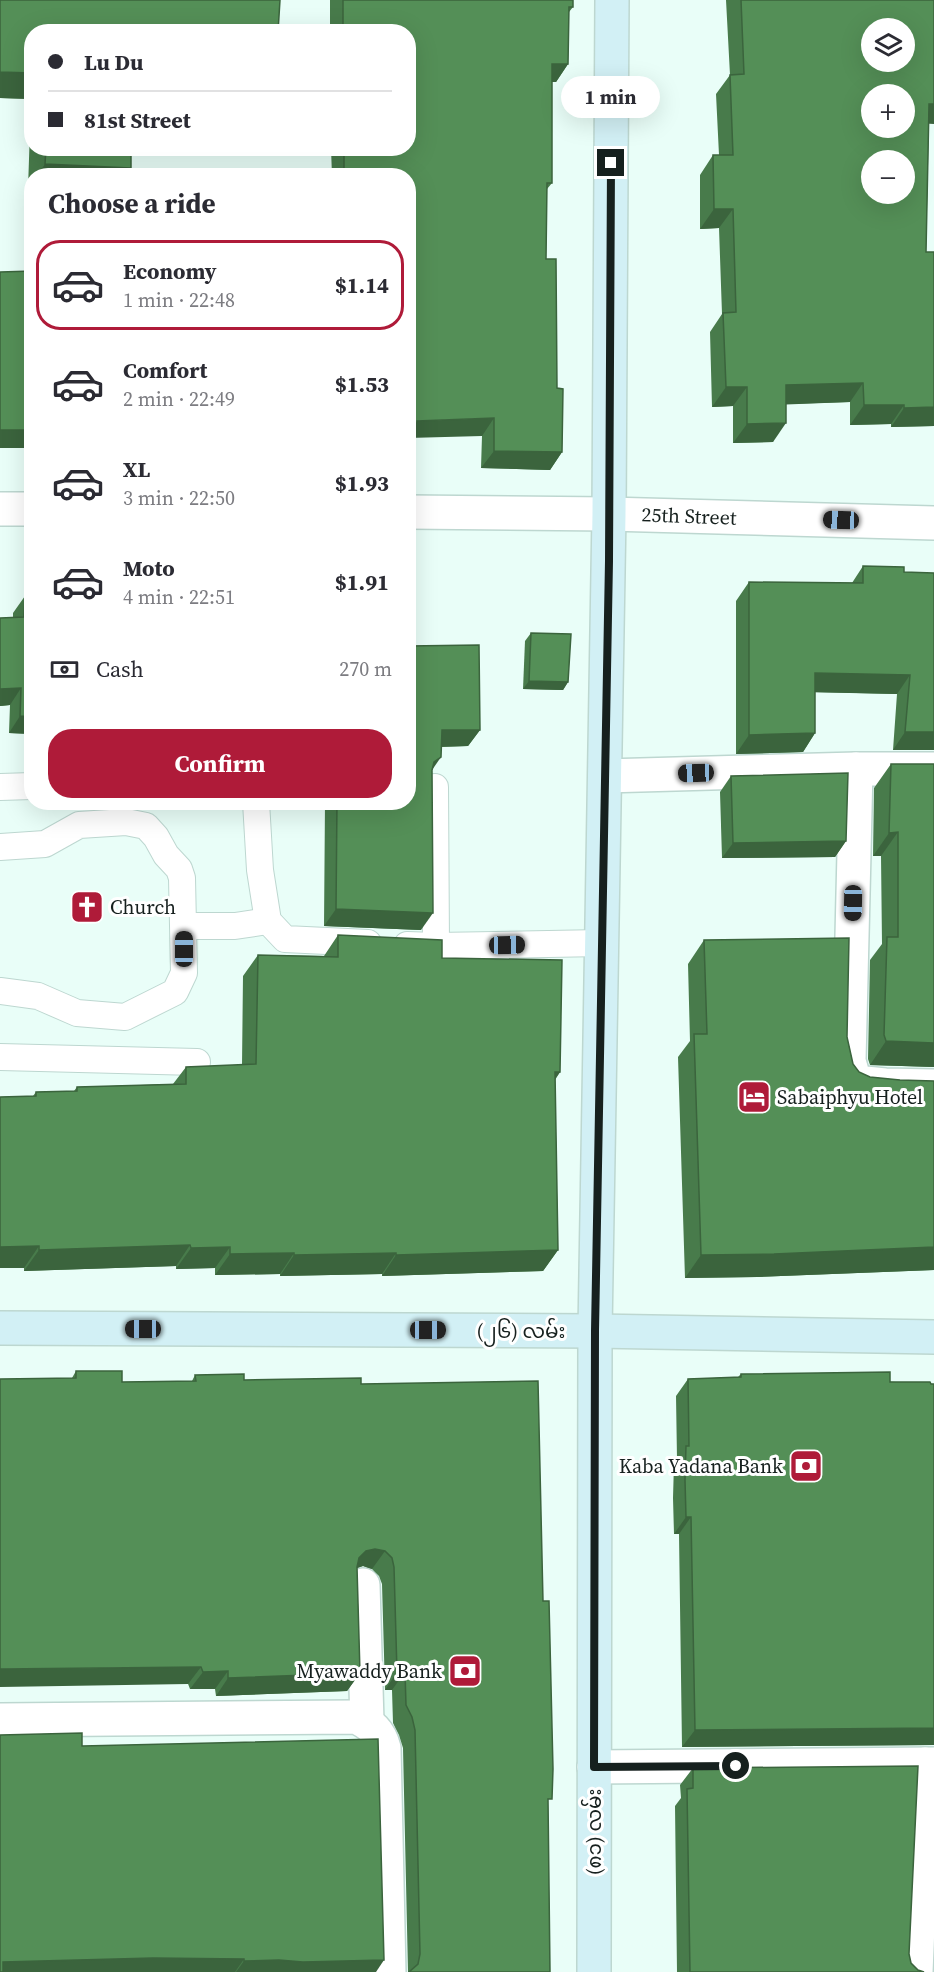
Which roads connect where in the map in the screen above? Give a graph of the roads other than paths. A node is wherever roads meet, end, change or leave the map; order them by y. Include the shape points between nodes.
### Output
1 (612, 0) edge
2 (0, 509) edge
3 (24, 509) edge
4 (416, 512) edge
5 (609, 514) junction
6 (934, 523) edge
7 (856, 769) junction
8 (934, 769) edge
9 (605, 776) junction
10 (24, 786) edge
11 (0, 787) edge
12 (435, 787) edge
13 (256, 810) edge
14 (0, 847) edge
15 (268, 921) junction
16 (184, 926) junction
17 (602, 943) junction
18 (436, 946) junction
19 (0, 991) edge
20 (0, 1057) edge
21 (197, 1062) dead end
22 (934, 1086) edge
23 (0, 1328) edge
24 (595, 1331) junction
25 (934, 1337) edge
26 (363, 1585) dead end
27 (0, 1720) edge
28 (368, 1722) junction
29 (930, 1764) edge
30 (594, 1767) junction
31 (389, 1972) edge
32 (594, 1972) edge
33 (916, 1972) edge

1 - 5 street, (၈၁) လမ်း
2 - 3 street
4 - 5 street, 25th Street
5 - 6 street, 25th Street
5 - 9 street, (၈၁) လမ်း
7 - 8 street
7 - 9 street
7 - 22 street via 849,1061 855,1082
9 - 17 street, (၈၁) လမ်း
10 - 11 lane
12 - 18 lane
13 - 15 lane
14 - 16 lane via 45,844 79,825 126,822 146,826 179,869
15 - 16 lane via 235,926
15 - 18 lane via 285,939
16 - 19 lane via 184,973 175,992 125,1017 77,1013 38,996
17 - 18 lane
17 - 24 street, (၈၁) လမ်း
20 - 21 lane
23 - 24 street, (၂၆) လမ်း
24 - 25 street, (၂၆) လမ်း
24 - 30 street, (၈၁) လမ်း
26 - 28 street
27 - 28 street via 356,1717
28 - 31 street via 384,1748
29 - 30 street
29 - 33 street
30 - 32 street, (၈၁) လမ်း

